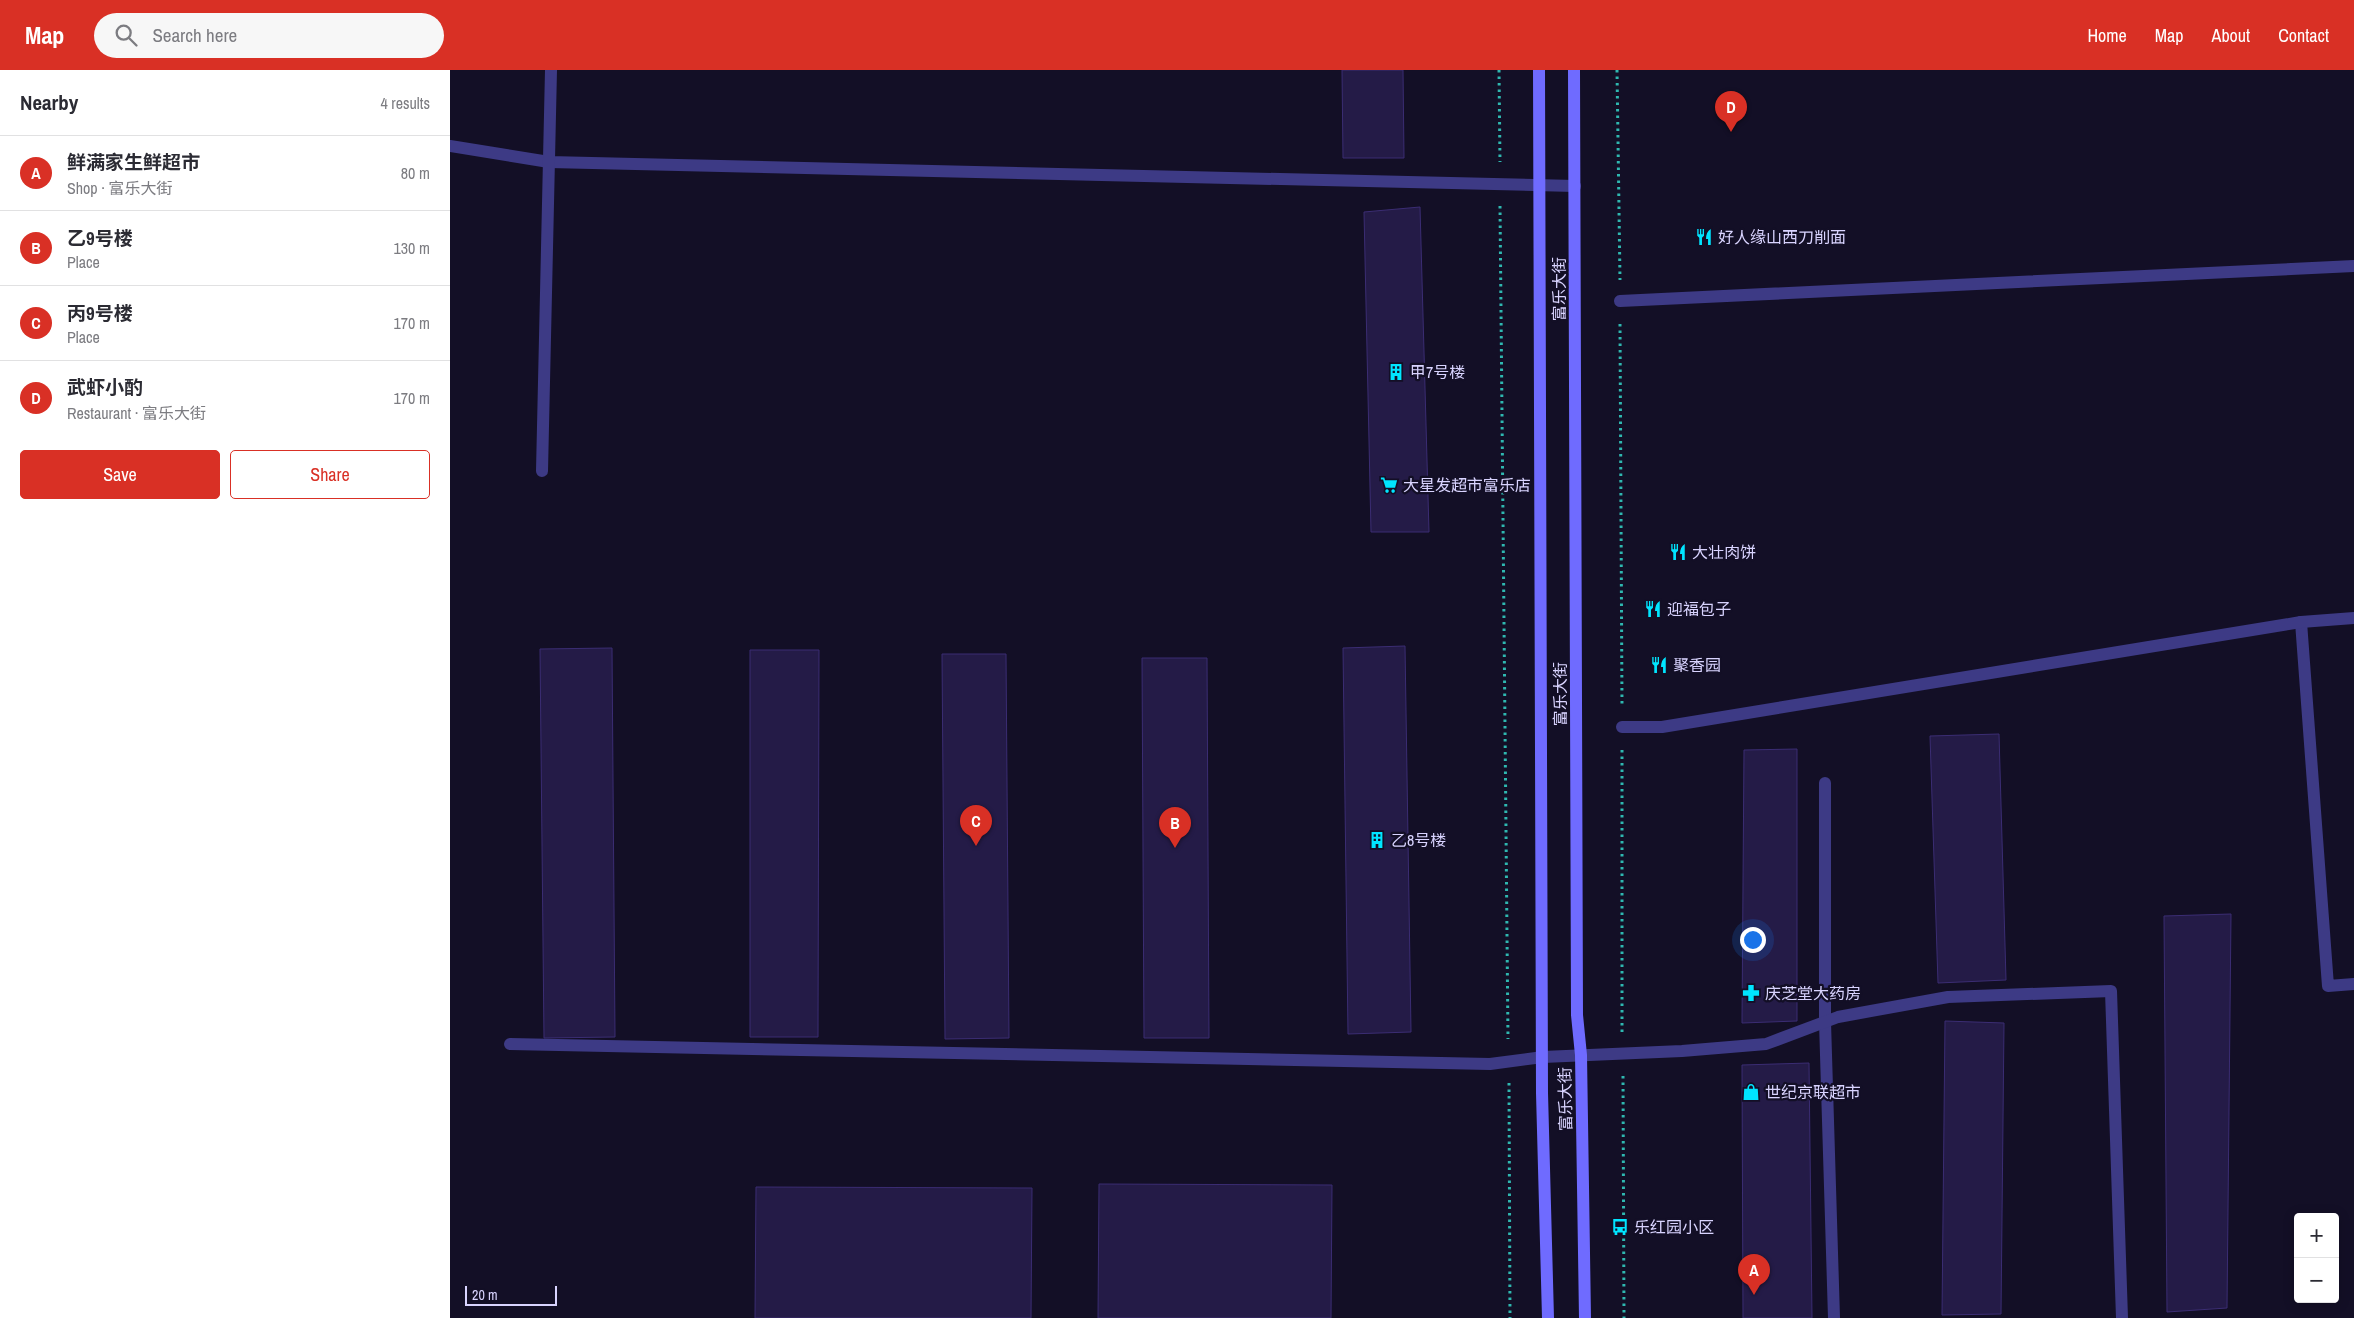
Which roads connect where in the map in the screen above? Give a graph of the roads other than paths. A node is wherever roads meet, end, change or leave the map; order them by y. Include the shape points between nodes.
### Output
1 (551, 70) edge
2 (1540, 70) edge
3 (1574, 70) edge
4 (450, 146) edge
5 (549, 162) junction
6 (1539, 185) junction
7 (1575, 186) junction
8 (2354, 266) edge
9 (1620, 301) road end
10 (542, 471) dead end
11 (2354, 618) edge
12 (2301, 622) junction
13 (1622, 727) road end
14 (1825, 783) dead end
15 (2354, 984) edge
16 (1825, 1022) junction
17 (510, 1044) dead end
18 (1580, 1055) junction
19 (1543, 1057) junction
20 (1548, 1318) edge
21 (1585, 1318) edge
22 (1834, 1318) edge
23 (2122, 1318) edge

1 - 5 street
2 - 6 main road, 富乐大街
3 - 7 main road, 富乐大街
4 - 5 street
5 - 6 street
5 - 10 street
6 - 7 street
6 - 19 main road, 富乐大街
7 - 18 main road, 富乐大街 via 1577,1005
8 - 9 street
11 - 12 street
12 - 13 street via 1662,726
12 - 15 street via 2328,986
14 - 16 street
16 - 18 street via 1766,1044
16 - 22 street
16 - 23 street via 1948,996 2111,991
17 - 19 street via 1480,1064
18 - 19 street
18 - 21 main road, 富乐大街
19 - 20 main road, 富乐大街

